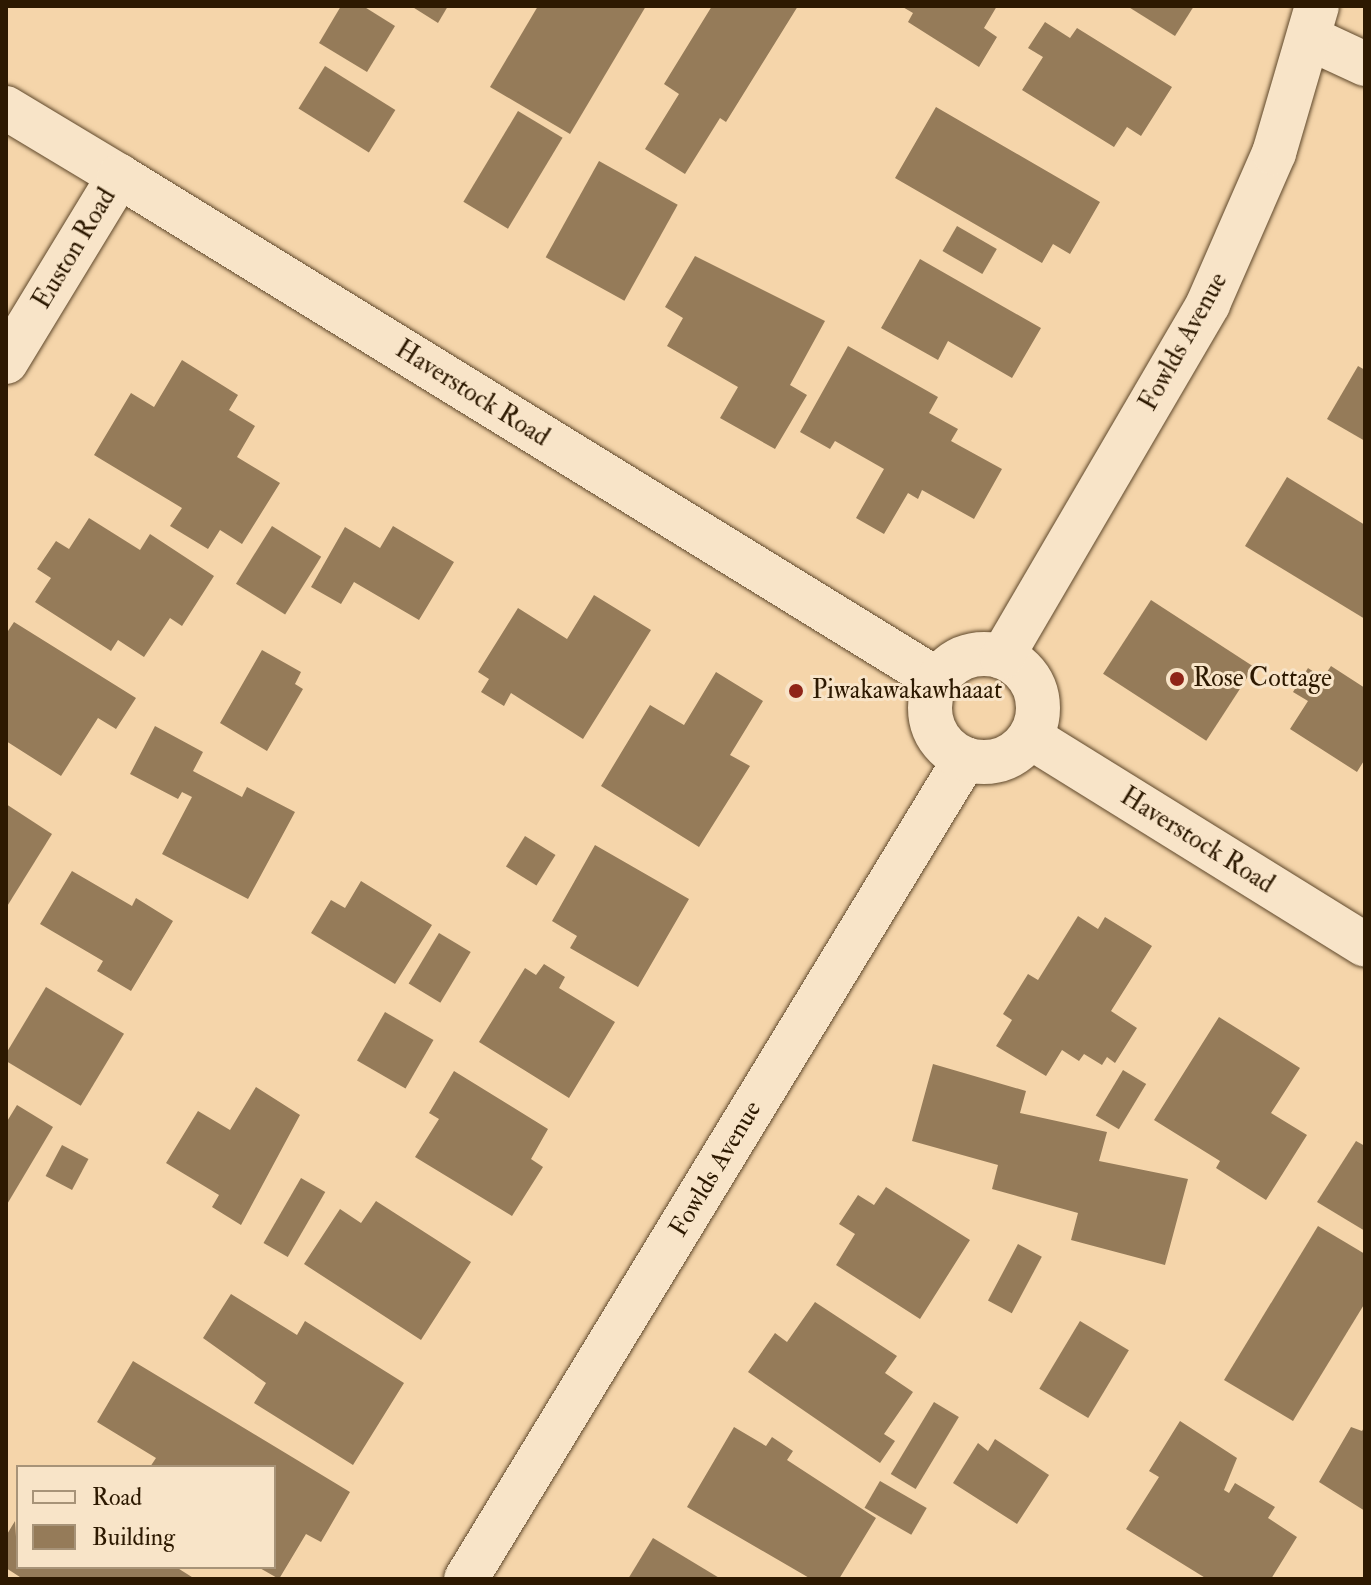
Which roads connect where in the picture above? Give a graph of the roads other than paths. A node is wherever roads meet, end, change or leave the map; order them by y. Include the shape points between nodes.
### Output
1 (1313, 22) edge
2 (1365, 64) edge
3 (6, 108) edge
4 (119, 176) junction
5 (6, 362) edge
6 (1002, 657) junction
7 (938, 680) junction
8 (1030, 737) junction
9 (965, 759) junction
10 (1365, 945) edge
11 (466, 1579) edge

1 - 2 street
1 - 6 street, Fowlds Avenue via 1274,153 1208,304
3 - 4 street, Haverstock Road
4 - 5 street, Euston Road
4 - 7 street, Haverstock Road
6 - 7 street via 959,661
6 - 8 street via 1035,690
7 - 9 street via 933,726
8 - 9 street via 994,762
8 - 10 street, Haverstock Road
9 - 11 street, Fowlds Avenue

